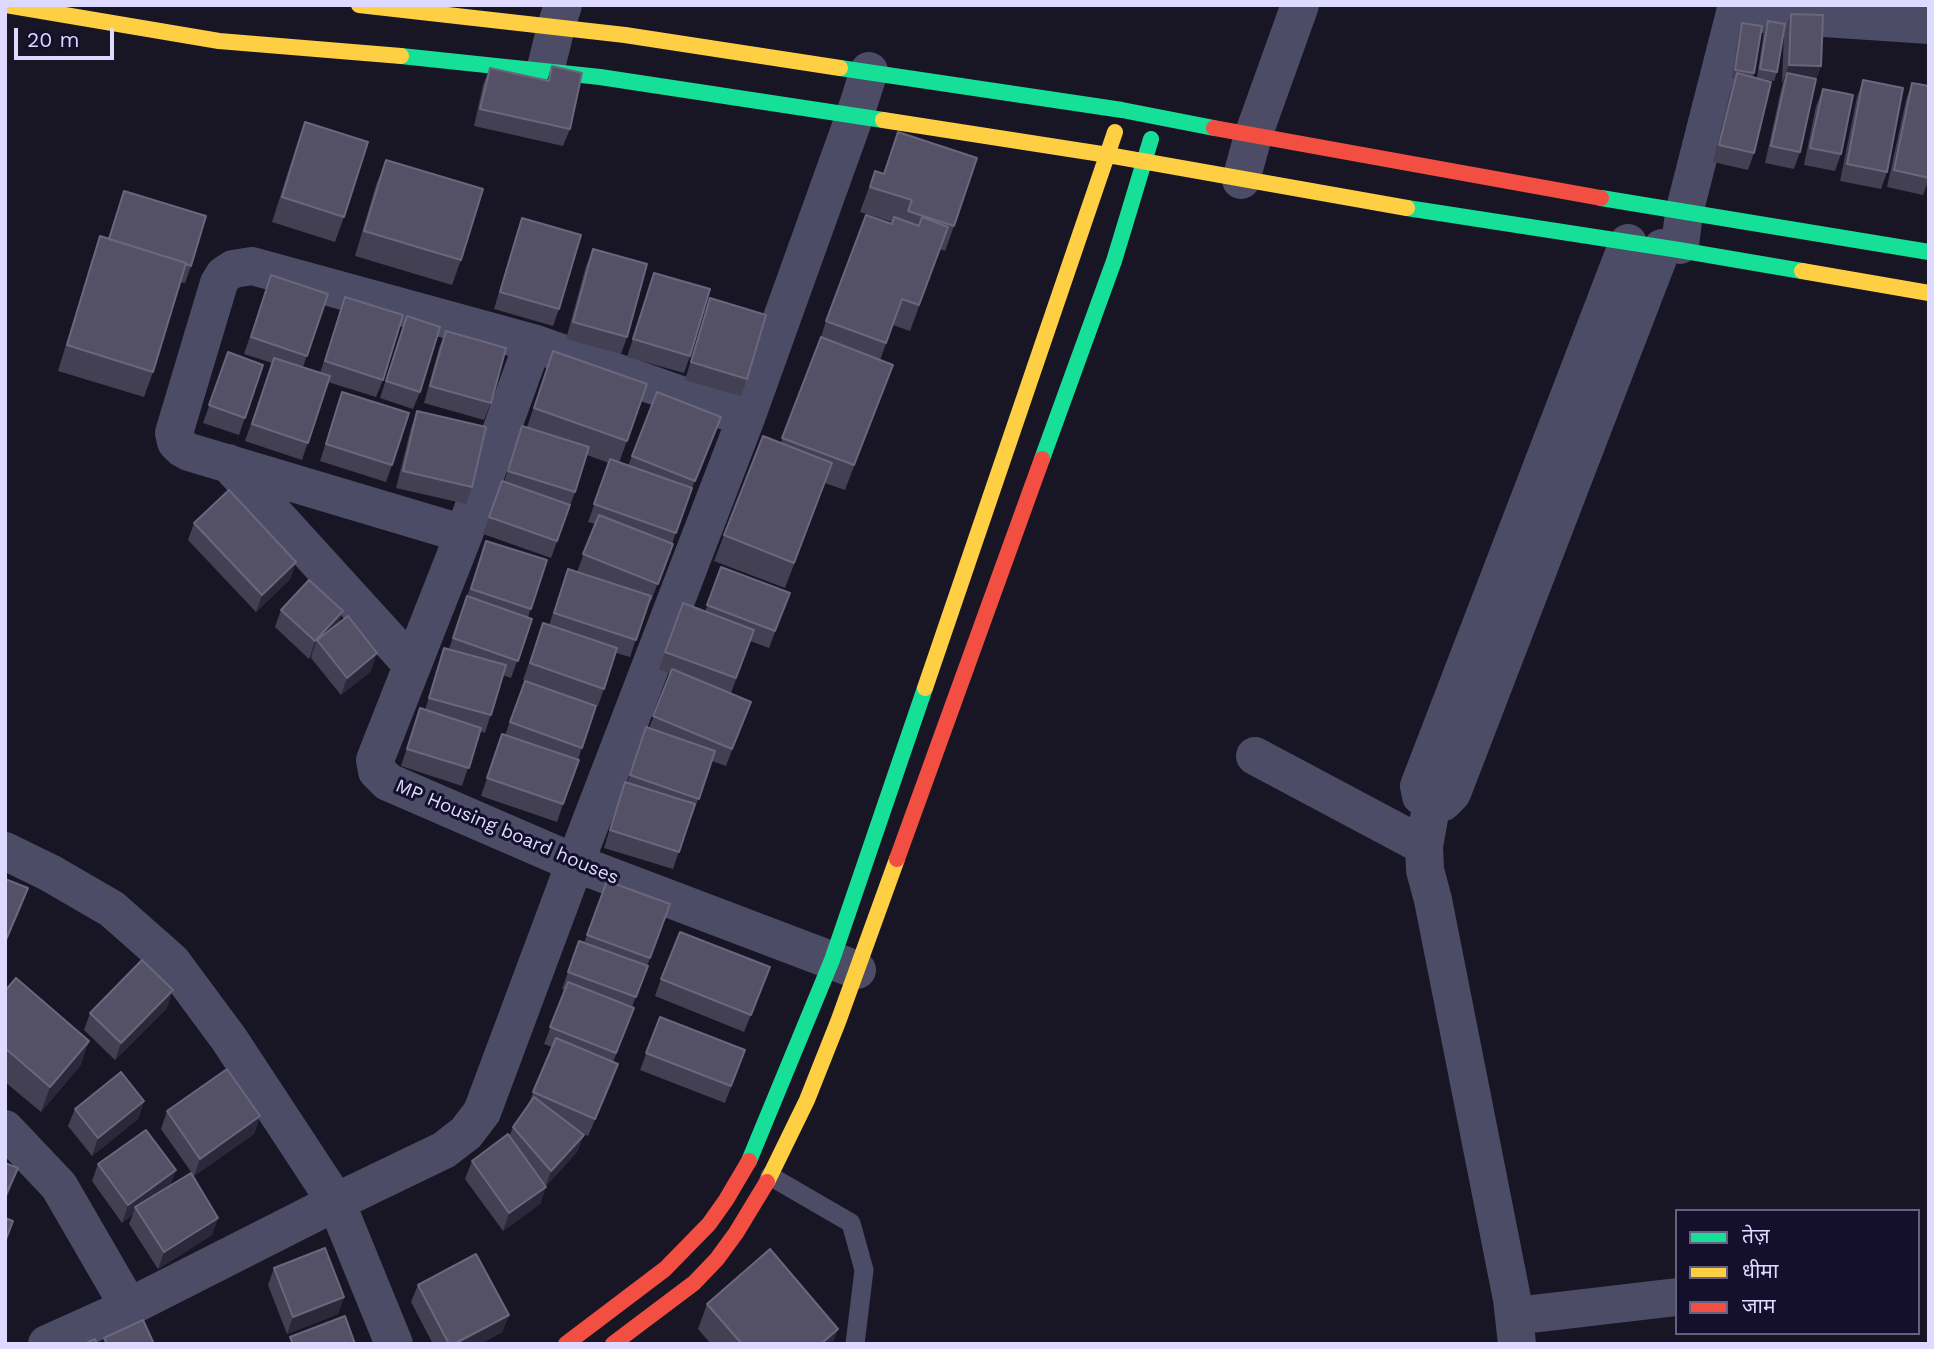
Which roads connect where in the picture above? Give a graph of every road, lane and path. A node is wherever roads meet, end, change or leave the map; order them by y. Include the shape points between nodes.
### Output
1 (9, 5) edge
2 (359, 5) edge
3 (1300, 5) edge
4 (1736, 9) edge
5 (560, 16) edge
6 (1929, 25) edge
7 (545, 71) junction
8 (869, 71) junction
9 (1122, 110) junction
10 (855, 115) junction
11 (1157, 116) junction
12 (1252, 136) junction
13 (1108, 155) junction
14 (1144, 162) junction
15 (1241, 180) junction
16 (1684, 212) junction
17 (1656, 247) junction
18 (1929, 252) edge
19 (1929, 293) edge
20 (533, 343) junction
21 (746, 418) junction
22 (228, 463) junction
23 (464, 534) junction
24 (412, 665) junction
25 (1255, 756) dead end
26 (1424, 846) junction
27 (5, 851) edge
28 (575, 863) junction
29 (845, 965) junction
30 (5, 1129) edge
31 (770, 1176) junction
32 (336, 1202) junction
33 (1675, 1297) edge
34 (129, 1307) junction
35 (1516, 1330) edge
36 (47, 1344) edge
37 (394, 1344) edge
38 (566, 1344) edge
39 (613, 1344) edge
40 (855, 1344) edge

1 - 7 street via 219,41
2 - 5 street
3 - 12 street
4 - 6 street
4 - 16 street
5 - 7 street
5 - 8 street via 625,35
7 - 10 street
8 - 9 street
8 - 10 street
9 - 11 street
9 - 13 street
10 - 13 street
10 - 21 street
11 - 12 street
11 - 14 street
12 - 15 street
12 - 16 street
13 - 14 street
13 - 29 street
14 - 15 street
14 - 29 street via 1114,261
15 - 17 street
16 - 17 street
16 - 18 street
17 - 19 street
17 - 26 street via 1452,793 1443,802 1432,802
20 - 21 street
20 - 22 street via 252,267 233,269 219,283 174,433 176,442 189,452
20 - 23 street, MP Housing board houses
21 - 28 street
22 - 23 street
22 - 24 street
23 - 24 street, MP Housing board houses
24 - 28 street, MP Housing board houses via 375,760 380,776
25 - 26 street
26 - 35 street
27 - 32 street via 112,909 172,962 229,1038
28 - 29 street, MP Housing board houses
28 - 32 street via 482,1112 466,1133 444,1150
29 - 31 street via 807,1100
29 - 38 street via 749,1162 709,1224 665,1269
30 - 34 street via 59,1186
31 - 39 street via 717,1259 694,1283
31 - 40 lane via 851,1223 863,1270
32 - 34 street
32 - 37 street
33 - 35 street
34 - 36 street

